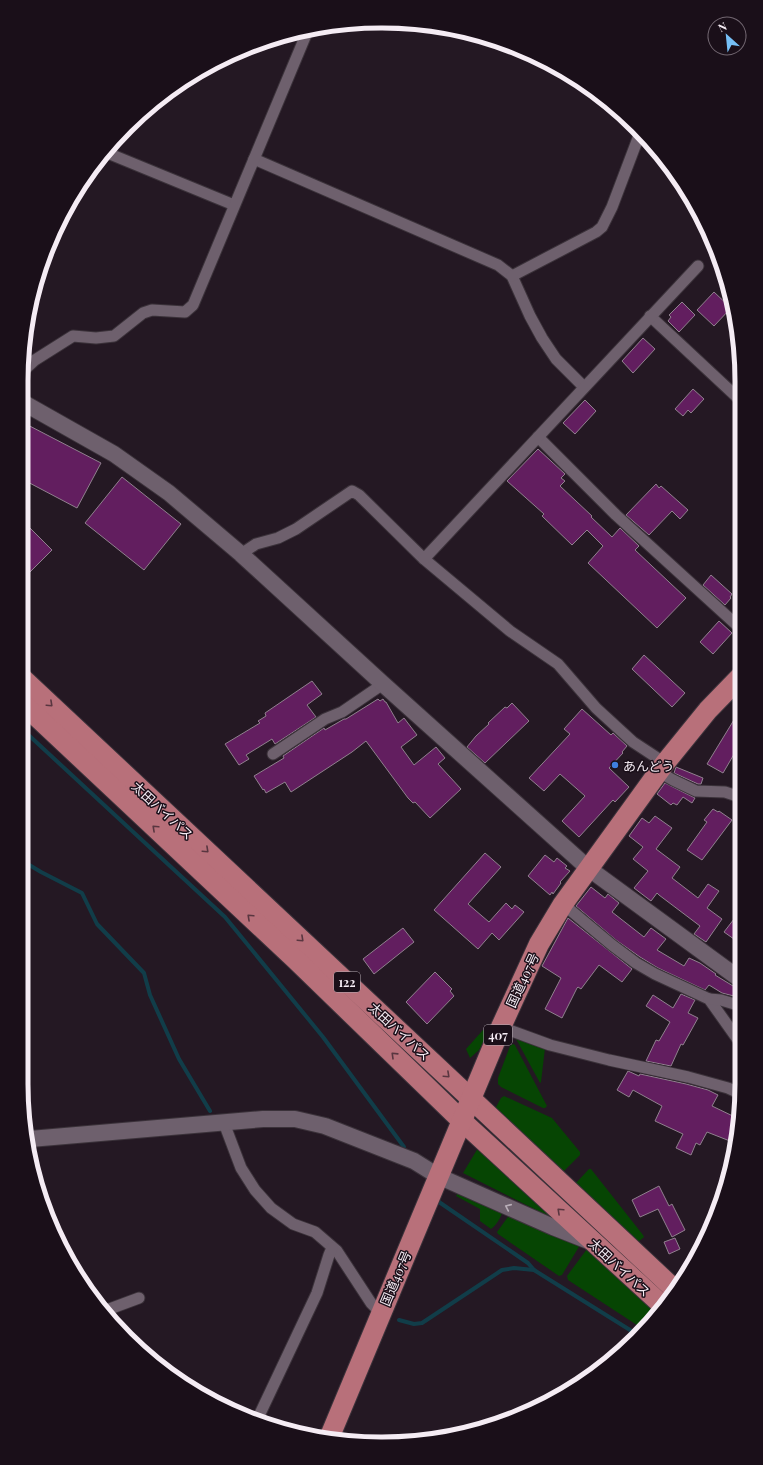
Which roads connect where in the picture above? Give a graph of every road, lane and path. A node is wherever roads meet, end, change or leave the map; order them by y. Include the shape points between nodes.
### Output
1 (305, 37) edge
2 (638, 139) edge
3 (111, 154) edge
4 (254, 159) junction
5 (234, 205) junction
6 (698, 266) dead end
7 (512, 276) junction
8 (650, 316) junction
9 (29, 366) edge
10 (584, 387) junction
11 (735, 395) edge
12 (28, 405) edge
13 (538, 437) junction
14 (241, 554) junction
15 (424, 559) junction
16 (735, 623) edge
17 (735, 682) edge
18 (28, 684) edge
19 (383, 684) junction
20 (28, 709) edge
21 (273, 754) dead end
22 (662, 767) junction
23 (735, 795) edge
24 (588, 868) junction
25 (563, 904) junction
26 (735, 976) edge
27 (709, 999) junction
28 (735, 1004) edge
29 (501, 1027) junction
30 (735, 1036) edge
31 (735, 1091) edge
32 (471, 1098) junction
33 (462, 1121) junction
34 (224, 1123) junction
35 (33, 1140) edge
36 (438, 1176) junction
37 (596, 1244) junction
38 (332, 1248) junction
39 (671, 1286) edge
40 (139, 1298) dead end
41 (659, 1302) edge
42 (109, 1309) edge
43 (381, 1313) junction
44 (259, 1415) edge
45 (331, 1433) edge

1 - 4 street
2 - 7 street via 602,227
3 - 5 street
4 - 5 street
4 - 7 street via 498,265
5 - 9 street via 190,309 185,312 152,310 143,313 114,336 73,336
6 - 8 street
7 - 10 street via 542,338 556,359
8 - 10 street
8 - 11 street
10 - 13 street
12 - 14 street via 114,454 169,493
13 - 15 street
13 - 16 street via 616,515
14 - 15 street via 256,544 278,538 296,529 352,491
14 - 19 street
15 - 22 street via 510,631 558,664 601,712
17 - 22 highway, 国道407号 / 407 via 708,710
18 -> 32 highway, 太田バイパス / 122
19 - 21 street
19 - 24 street
33 -> 20 highway, 太田バイパス / 122 via 296,960
22 - 23 street via 673,780 696,791 725,792
22 - 24 highway, 国道407号 / 407
24 - 25 highway, 国道407号 / 407
24 - 26 street
25 - 27 street via 636,963
25 - 29 highway, 国道407号 / 407 via 539,944
27 - 28 street
27 - 30 street
29 - 31 street via 550,1045 688,1077
29 - 32 highway, 国道407号 / 407
32 - 33 highway, 国道407号 / 407
32 - 39 highway, 太田バイパス / 122
33 - 36 highway, 国道407号 / 407
37 -> 33 highway, 太田バイパス / 122
34 - 35 street
34 - 36 street via 294,1119 325,1126 414,1161
34 - 38 street via 241,1168 255,1190 271,1208 293,1224 315,1232
37 -> 36 street
36 - 43 highway, 国道407号 / 407
37 - 41 highway, 太田バイパス / 122
38 - 43 street
38 - 44 street via 317,1293
40 - 42 street
43 - 45 highway, 国道407号 / 407

